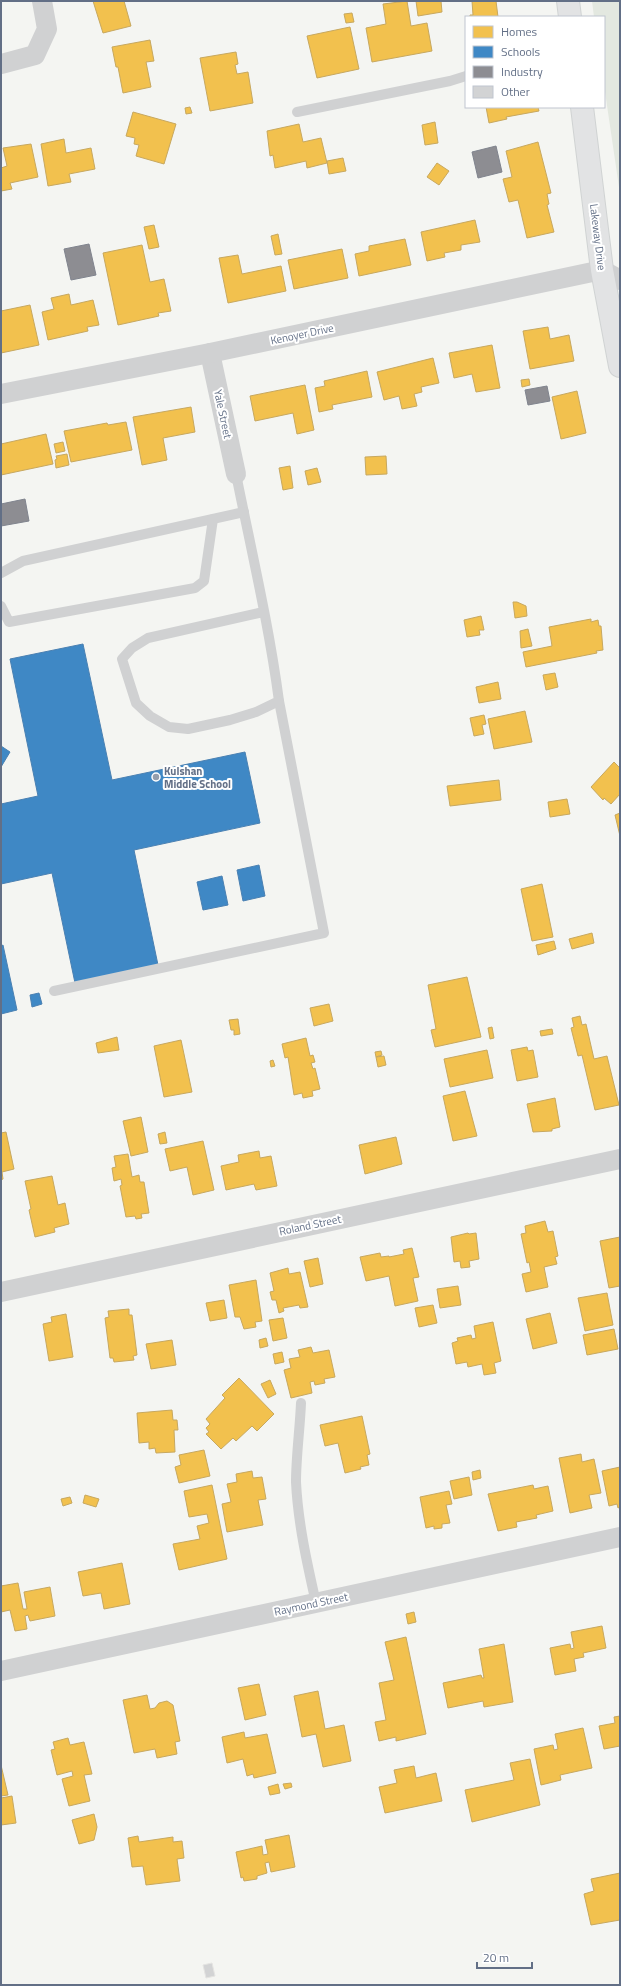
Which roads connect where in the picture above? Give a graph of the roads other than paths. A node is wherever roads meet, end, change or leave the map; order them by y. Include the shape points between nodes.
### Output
1 (42, 1) edge
2 (568, 1) edge
3 (570, 16) edge
4 (1, 64) edge
5 (465, 76) edge
6 (582, 108) edge
7 (297, 112) dead end
8 (611, 275) edge
9 (210, 353) junction
10 (620, 366) edge
11 (1, 394) edge
12 (236, 474) joint
13 (244, 512) junction
14 (213, 519) junction
15 (1, 573) edge
16 (1, 606) edge
17 (263, 612) junction
18 (279, 701) junction
19 (54, 990) dead end
20 (620, 1159) edge
21 (1, 1292) edge
22 (302, 1402) dead end
23 (620, 1537) edge
24 (316, 1603) junction
25 (1, 1671) edge

1 - 4 street via 47,29 35,55
2 - 3 main road
5 - 7 lane
6 - 8 main road, Lakeway Drive
8 - 9 street, Kenoyer Drive
8 - 10 main road, Lakeway Drive
9 - 11 street, Kenoyer Drive
9 - 12 street, Yale Street
12 - 13 lane
13 - 14 lane
13 - 17 lane
14 - 15 lane via 23,561
14 - 16 lane via 204,581 196,588 9,622
17 - 18 lane
17 - 18 lane via 148,638 132,648 122,659 136,703 150,716 169,727 188,729 230,720
18 - 19 lane via 324,933
20 - 21 street, Roland Street
22 - 24 lane via 296,1481 306,1558
23 - 24 street, Raymond Street
24 - 25 street, Raymond Street

